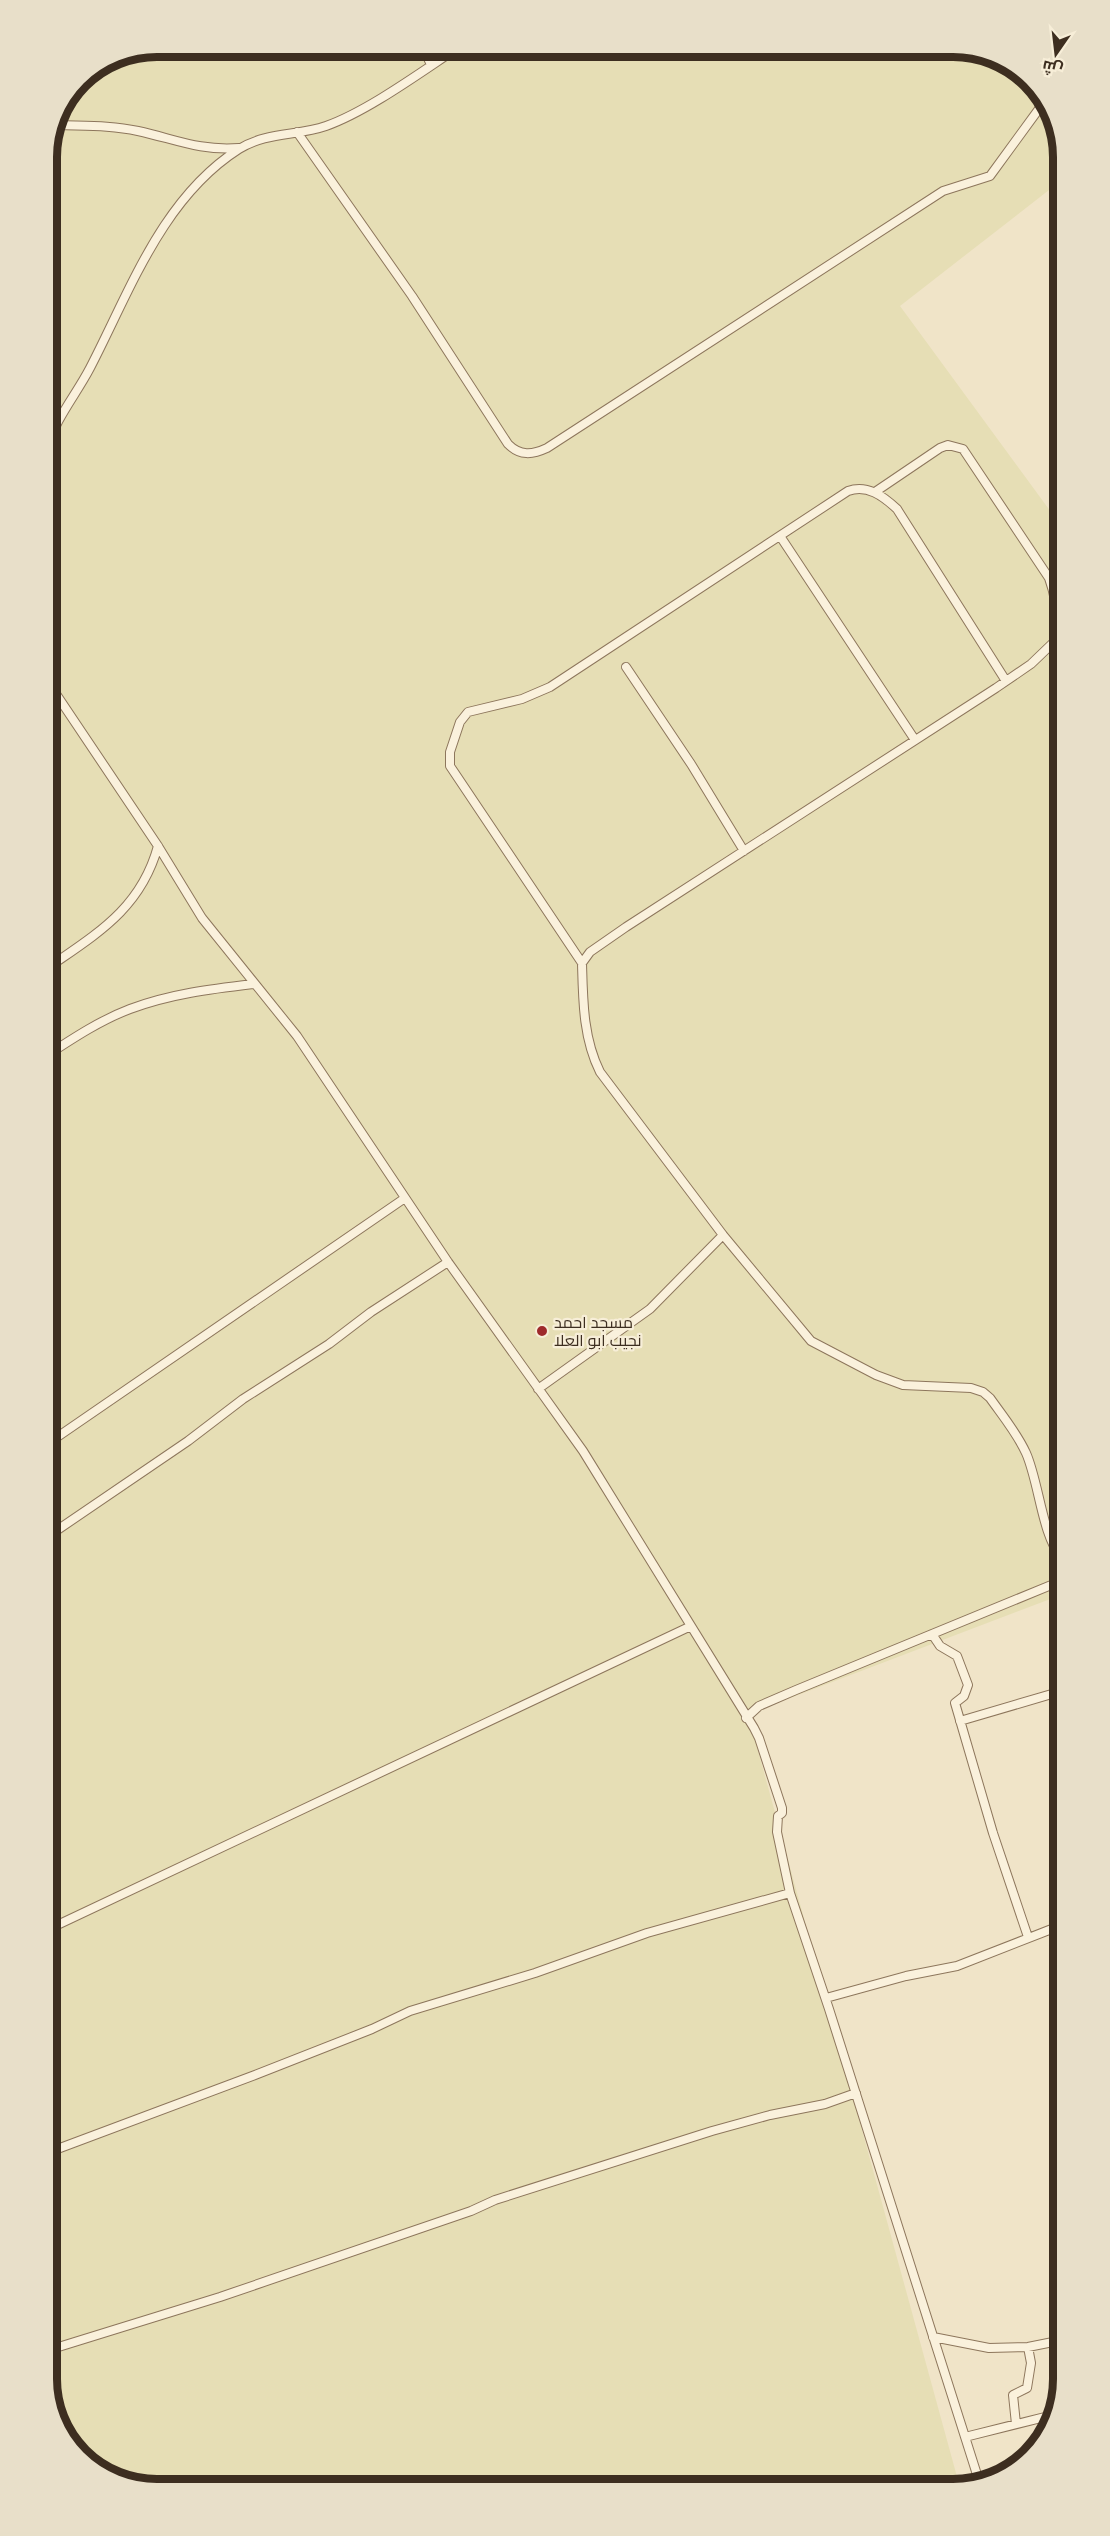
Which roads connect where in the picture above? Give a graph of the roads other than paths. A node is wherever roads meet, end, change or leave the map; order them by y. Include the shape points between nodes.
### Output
1 (427, 57) edge
2 (443, 57) edge
3 (431, 65) junction
4 (1040, 108) edge
5 (62, 125) edge
6 (297, 132) junction
7 (240, 148) junction
8 (57, 426) edge
9 (875, 492) junction
10 (780, 536) junction
11 (1053, 589) edge
12 (1053, 643) edge
13 (626, 667) dead end
14 (1006, 681) junction
15 (57, 695) edge
16 (915, 740) junction
17 (158, 846) junction
18 (744, 851) junction
19 (57, 961) edge
20 (582, 963) junction
21 (253, 984) junction
22 (57, 1049) edge
23 (405, 1198) junction
24 (723, 1235) junction
25 (448, 1262) junction
26 (538, 1389) junction
27 (57, 1437) edge
28 (57, 1530) edge
29 (1053, 1545) edge
30 (1053, 1584) edge
31 (691, 1626) junction
32 (932, 1634) junction
33 (1053, 1694) edge
34 (746, 1718) junction
35 (960, 1721) junction
36 (790, 1893) junction
37 (57, 1925) edge
38 (1053, 1928) edge
39 (1028, 1937) junction
40 (826, 1998) junction
41 (856, 2093) junction
42 (57, 2149) edge
43 (933, 2337) junction
44 (1053, 2342) edge
45 (57, 2347) edge
46 (1028, 2347) junction
47 (1046, 2417) edge
48 (1016, 2424) junction
49 (965, 2437) junction
50 (978, 2476) edge

1 - 3 street
2 - 3 street
3 - 6 street via 350,116
4 - 6 street via 990,176 942,191 547,448 524,454 508,444 412,296
5 - 7 street via 115,128 215,150
6 - 7 street via 274,135
7 - 8 street via 201,179 142,262
9 - 10 street via 861,488 848,491
9 - 11 street via 940,448 956,446 969,456
9 - 14 street via 897,509
10 - 16 street
10 - 20 street via 550,687 522,699 468,712 460,722 450,752 450,766
12 - 14 street
13 - 18 street
14 - 16 street
15 - 17 street
16 - 18 street
17 - 19 street via 145,881 118,916
17 - 21 street via 202,918
18 - 20 street via 626,927 590,952
20 - 24 street via 591,1055
21 - 22 street via 190,992 129,1009
21 - 23 street via 297,1035
23 - 25 street
23 - 27 street
24 - 26 street via 650,1309
24 - 29 street via 805,1334 826,1351 903,1385 971,1388 990,1398 1026,1453
25 - 26 street
25 - 28 street via 243,1399
26 - 31 street via 584,1450
30 - 32 street
31 - 34 street
31 - 37 street
32 - 34 street via 759,1706
32 - 35 street via 940,1646 957,1656 968,1685 964,1696 955,1703
33 - 35 street
34 - 36 street via 759,1738 782,1808 777,1832
35 - 39 street
36 - 40 street
36 - 42 street via 647,1933 410,2011 255,2075
38 - 39 street
39 - 40 street via 957,1966
40 - 41 street
41 - 43 street
41 - 45 street via 644,2152 220,2297
43 - 46 street via 989,2348
43 - 49 street
44 - 46 street
46 - 48 street via 1031,2363 1027,2388 1012,2395
47 - 48 street
48 - 49 street
49 - 50 street

